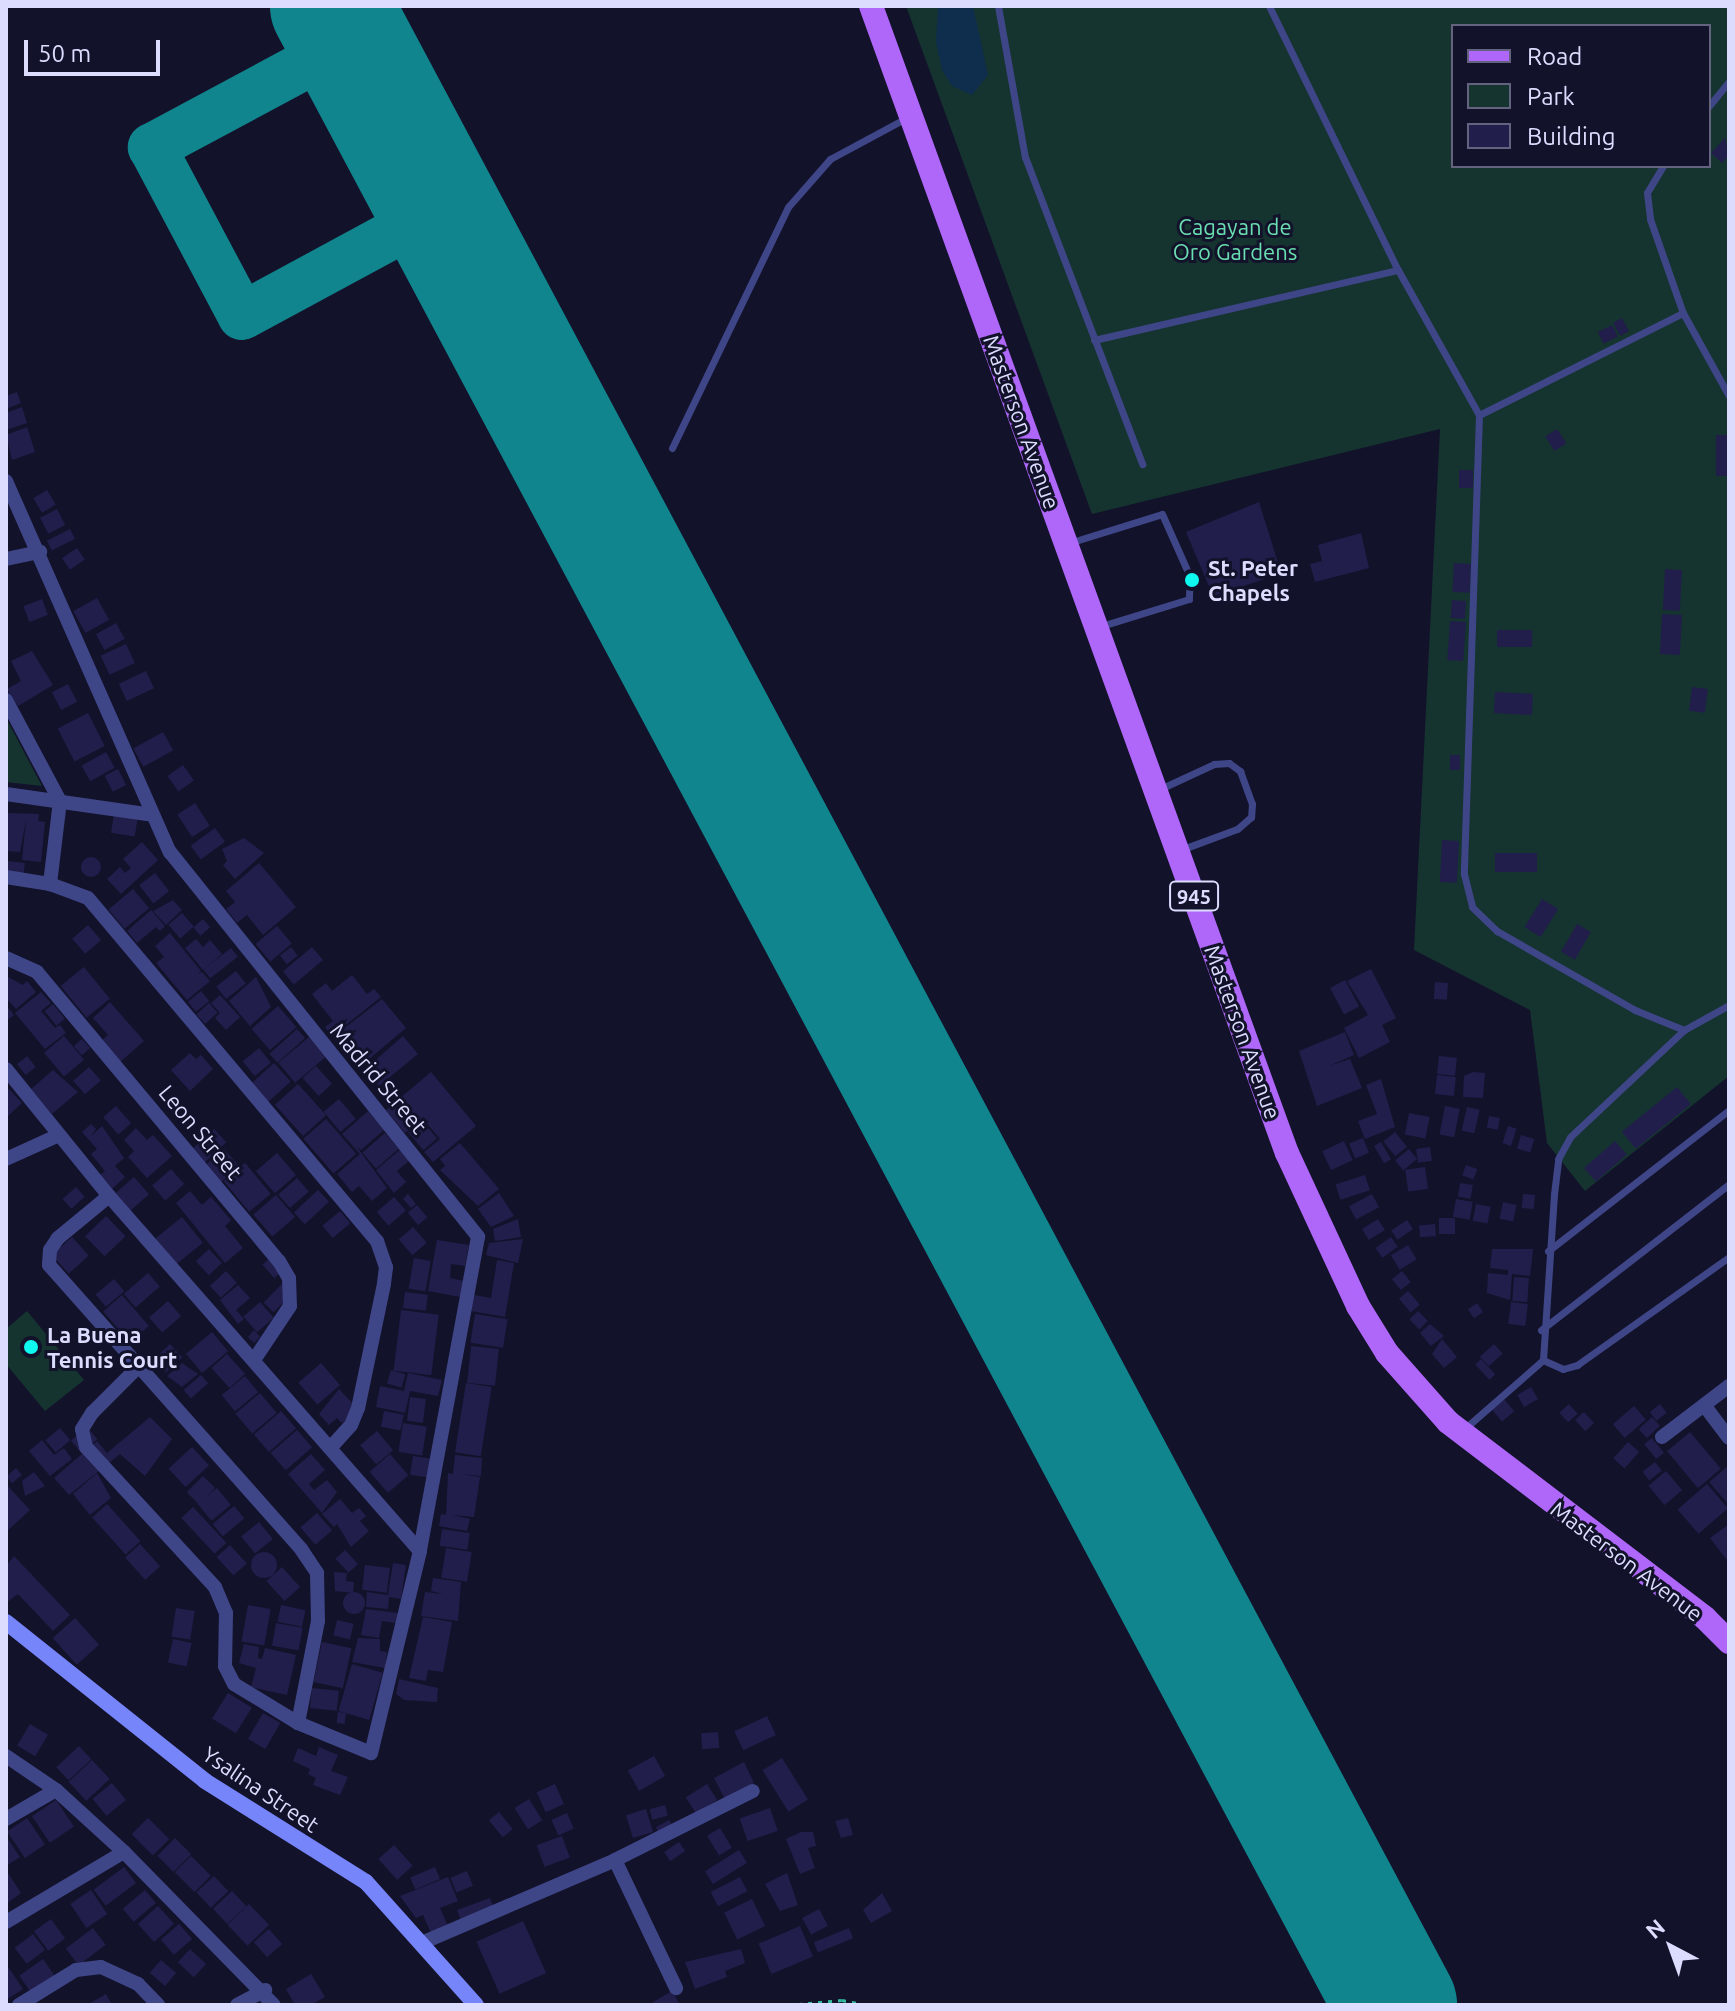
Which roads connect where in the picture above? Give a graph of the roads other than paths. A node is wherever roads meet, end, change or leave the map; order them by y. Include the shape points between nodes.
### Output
1 (871, 6) edge
2 (998, 6) edge
3 (1269, 6) edge
4 (1729, 81) edge
5 (1711, 104) edge
6 (911, 115) junction
7 (1662, 168) edge
8 (1398, 270) junction
9 (1683, 313) junction
10 (1094, 340) junction
11 (1729, 396) edge
12 (1479, 415) junction
13 (672, 448) dead end
14 (1142, 464) dead end
15 (6, 481) edge
16 (1066, 545) junction
17 (40, 552) junction
18 (6, 559) edge
19 (1096, 627) junction
20 (6, 700) edge
21 (1156, 791) junction
22 (6, 794) edge
23 (60, 801) junction
24 (153, 815) junction
25 (1177, 851) junction
26 (6, 877) edge
27 (50, 884) junction
28 (6, 958) edge
29 (1729, 1005) edge
30 (1684, 1030) junction
31 (6, 1069) edge
32 (1729, 1110) edge
33 (59, 1135) junction
34 (6, 1159) edge
35 (1729, 1184) edge
36 (109, 1196) junction
37 (1548, 1251) junction
38 (1729, 1257) edge
39 (1541, 1330) junction
40 (254, 1360) junction
41 (1543, 1360) junction
42 (139, 1366) junction
43 (1729, 1386) edge
44 (1704, 1405) junction
45 (1461, 1432) junction
46 (1662, 1437) dead end
47 (1729, 1438) edge
48 (332, 1446) junction
49 (420, 1551) junction
50 (6, 1622) edge
51 (1729, 1642) edge
52 (298, 1723) junction
53 (6, 1756) edge
54 (56, 1790) junction
55 (753, 1791) dead end
56 (6, 1819) edge
57 (124, 1852) junction
58 (615, 1860) junction
59 (6, 1922) edge
60 (424, 1942) junction
61 (676, 1988) dead end
62 (265, 1990) junction
63 (19, 2005) edge
64 (158, 2005) edge
65 (237, 2005) edge
66 (274, 2005) edge
67 (476, 2005) edge

1 - 6 main road, Masterson Avenue / 945
2 - 10 lane via 1025,157
3 - 8 lane
4 - 5 lane
6 - 13 lane via 830,159 788,207
6 - 16 main road, Masterson Avenue / 945
7 - 9 lane via 1647,193 1647,205
8 - 10 lane
8 - 12 lane
9 - 11 lane
9 - 12 lane
10 - 14 lane
12 - 30 lane via 1465,893 1497,931 1635,1010
15 - 17 street, Madrid Street
16 - 19 main road, Masterson Avenue / 945
16 - 19 lane via 1162,514 1185,564 1189,599
17 - 18 street
17 - 24 street, Madrid Street
19 - 21 main road, Masterson Avenue / 945
20 - 23 street
21 - 25 main road, Masterson Avenue / 945
21 - 25 lane via 1214,764 1229,763 1240,771 1252,804 1251,817 1237,829
22 - 23 street
23 - 24 street
23 - 27 street
24 - 49 street, Madrid Street via 199,894 478,1237
25 - 45 main road, Masterson Avenue / 945 via 1287,1153 1358,1306 1417,1390
26 - 27 street
27 - 48 street via 77,892 96,907 377,1241 386,1267 358,1408
28 - 40 street, Leon Street via 37,972 279,1261 289,1278 290,1306
29 - 30 lane
30 - 37 lane via 1570,1137 1558,1159
31 - 33 street
32 - 37 lane
33 - 34 street
33 - 36 street
35 - 39 lane
36 - 40 street
36 - 42 street via 58,1238 49,1265
37 - 39 lane
38 - 41 lane via 1577,1365 1563,1369
39 - 41 lane
40 - 48 street
41 - 45 lane
42 - 52 street via 317,1573 319,1612
42 - 52 street via 92,1413 82,1439 215,1587 226,1613 225,1666 234,1684
43 - 44 street
44 - 46 street
44 - 47 street
45 - 51 main road, Masterson Avenue / 945 via 1705,1618
48 - 49 street
49 - 52 street, Madrid Street via 371,1753
50 - 60 street, Ysalina Street via 205,1781 366,1882
53 - 54 street
54 - 56 street
54 - 57 street
55 - 58 street
57 - 59 street
57 - 62 street
58 - 60 street
58 - 61 street
60 - 67 street, Ysalina Street
62 - 65 street
62 - 66 street
63 - 64 street via 76,1970 101,1967 138,1984

